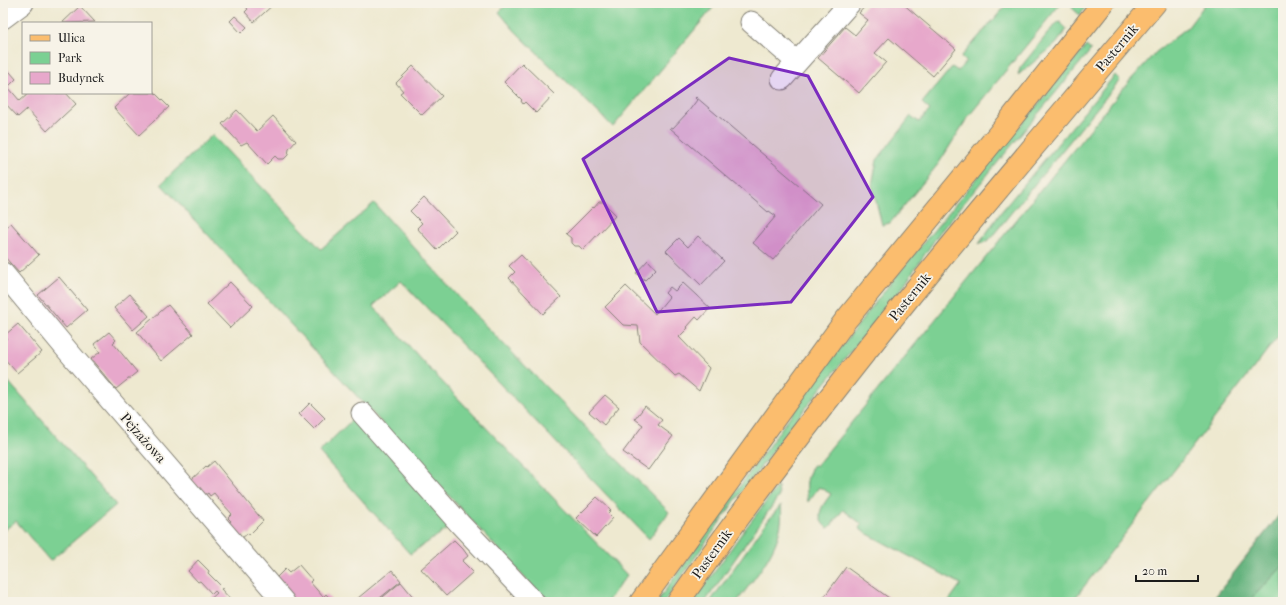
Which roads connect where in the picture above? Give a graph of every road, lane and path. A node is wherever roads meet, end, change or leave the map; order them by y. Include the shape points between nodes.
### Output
1 (23, 3) edge
2 (850, 3) edge
3 (1103, 3) edge
4 (1156, 3) edge
5 (3, 18) edge
6 (751, 22) dead end
7 (797, 62) junction
8 (782, 79) dead end
9 (3, 273) edge
10 (362, 413) dead end
11 (284, 602) edge
12 (534, 602) edge
13 (641, 602) edge
14 (678, 602) edge

1 - 5 street
2 - 7 street
3 - 13 main road via 845,321
4 - 14 main road, Pasternik via 866,352 754,495
6 - 7 street
7 - 8 street
9 - 11 street, Pejzażowa
10 - 12 street via 460,524

